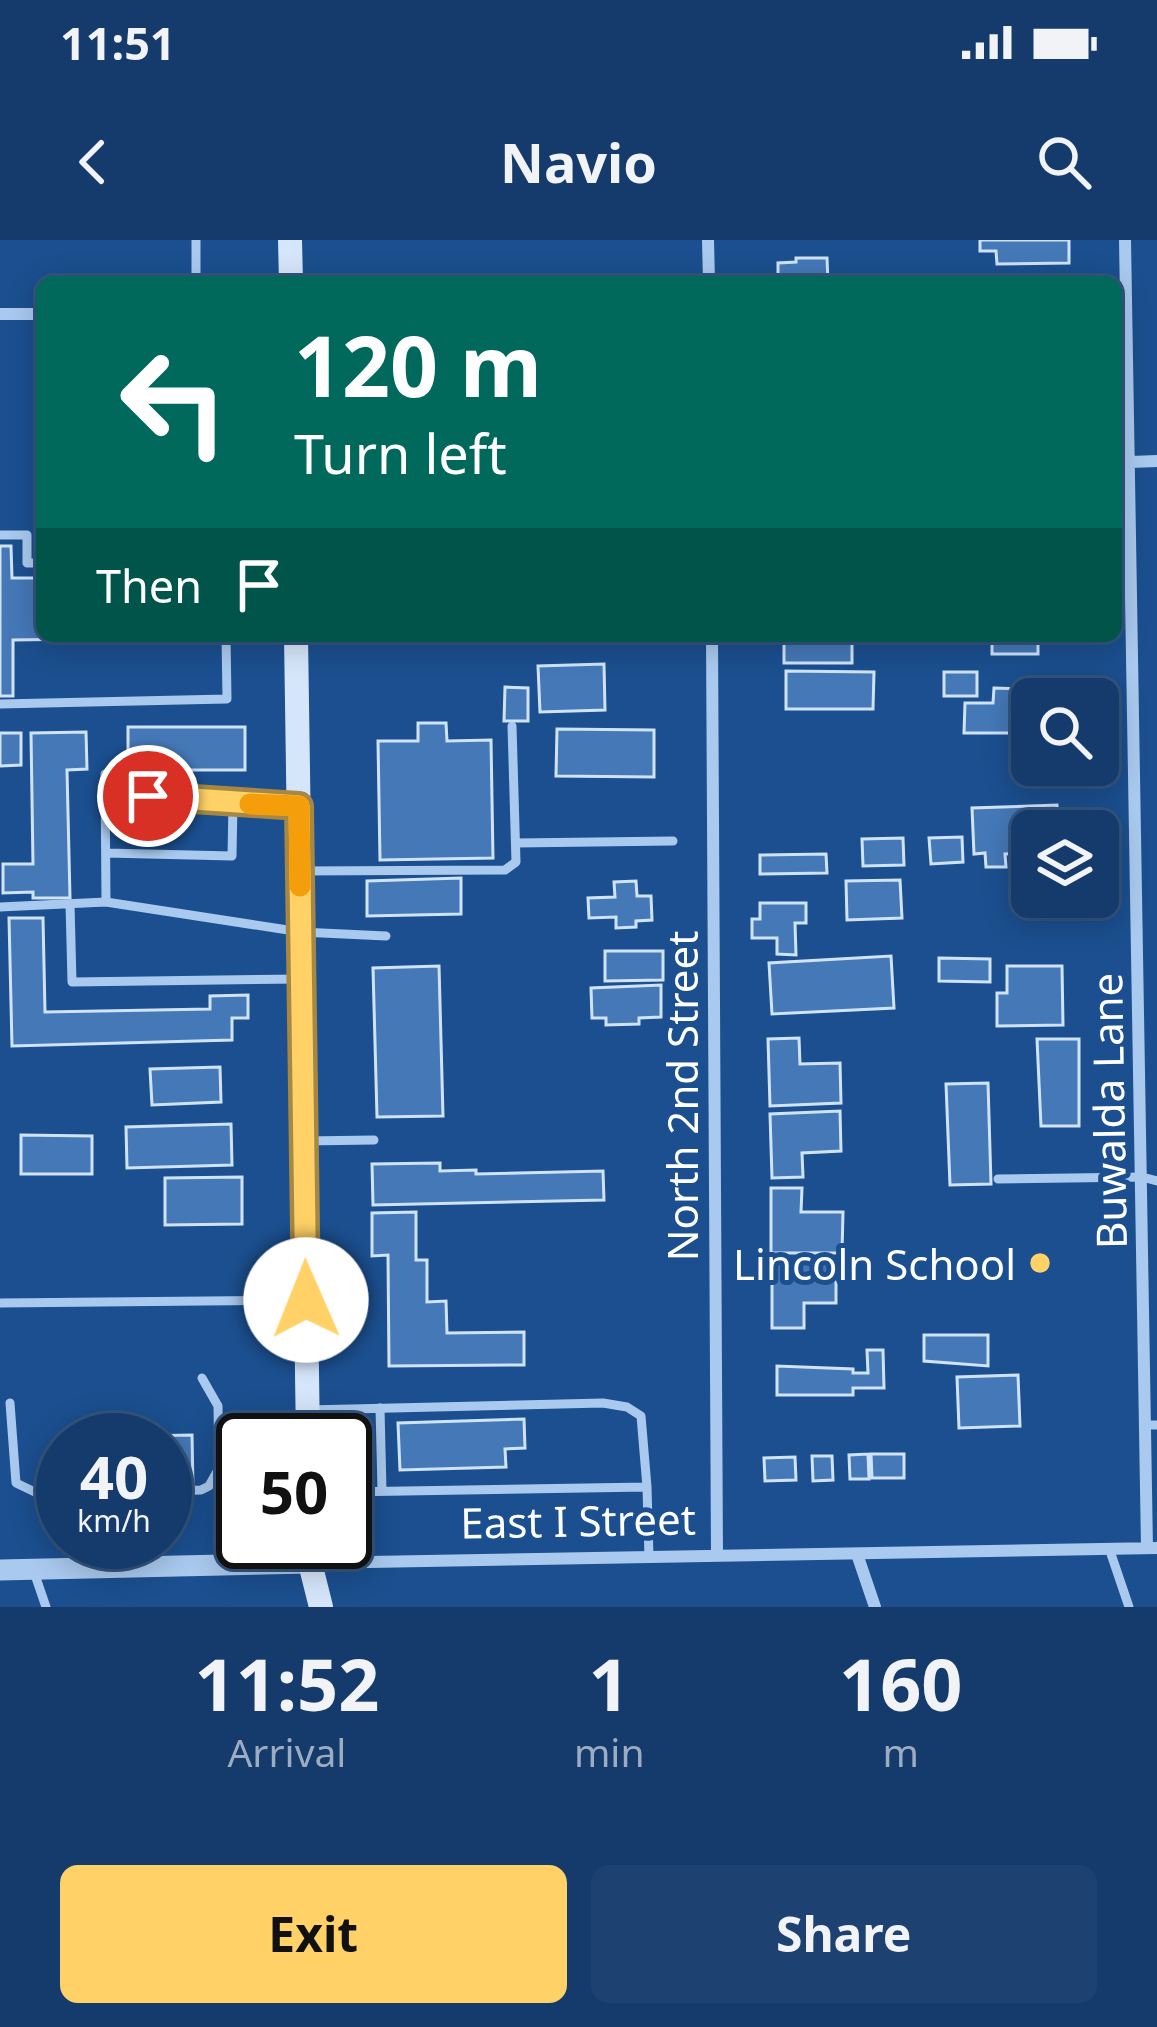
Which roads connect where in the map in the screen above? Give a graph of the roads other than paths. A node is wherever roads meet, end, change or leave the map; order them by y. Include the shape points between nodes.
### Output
1 (196, 240) edge
2 (290, 240) edge
3 (708, 240) edge
4 (1125, 240) edge
5 (196, 276) edge
6 (291, 276) edge
7 (709, 276) edge
8 (1122, 281) edge
9 (1122, 312) edge
10 (0, 314) edge
11 (36, 314) edge
12 (1157, 461) edge
13 (1131, 462) junction
14 (0, 536) edge
15 (36, 563) edge
16 (226, 642) edge
17 (296, 642) edge
18 (712, 642) edge
19 (0, 704) edge
20 (512, 727) dead end
21 (105, 774) dead end
22 (105, 792) junction
23 (233, 803) junction
24 (299, 806) junction
25 (673, 841) dead end
26 (515, 843) junction
27 (106, 854) junction
28 (300, 872) junction
29 (106, 902) junction
30 (70, 904) junction
31 (0, 907) edge
32 (301, 932) junction
33 (386, 936) dead end
34 (302, 979) junction
35 (1140, 1079) junction
36 (1157, 1079) edge
37 (374, 1140) dead end
38 (304, 1141) junction
39 (1142, 1177) junction
40 (998, 1179) dead end
41 (1157, 1181) edge
42 (1150, 1223) edge
43 (306, 1300) junction
44 (0, 1303) edge
45 (202, 1378) dead end
46 (10, 1403) dead end
47 (380, 1408) junction
48 (308, 1410) joint
49 (1151, 1425) edge
50 (646, 1487) junction
51 (192, 1490) edge
52 (372, 1491) edge
53 (382, 1491) junction
54 (36, 1493) edge
55 (1109, 1548) junction
56 (1152, 1548) edge
57 (372, 1554) edge
58 (857, 1554) junction
59 (717, 1556) junction
60 (216, 1558) edge
61 (649, 1558) junction
62 (33, 1569) junction
63 (313, 1569) edge
64 (0, 1570) edge
65 (46, 1607) edge
66 (321, 1607) edge
67 (875, 1607) edge
68 (1130, 1607) edge

1 - 5 lane
2 - 6 main road
3 - 7 street
4 - 8 street, Buwalda Lane
9 - 13 street, Buwalda Lane
10 - 11 street
12 - 13 street
13 - 35 street, Buwalda Lane
14 - 15 lane via 27,535 27,563
16 - 19 lane via 227,699
17 - 24 main road
18 - 59 street, North 2nd Street
20 - 26 lane
21 - 22 lane
22 - 23 lane
22 - 27 lane
23 - 24 lane
23 - 27 lane via 232,856
24 - 28 main road
25 - 26 lane
26 - 28 lane via 516,862 505,870
27 - 29 lane
28 - 32 main road
29 - 30 lane
29 - 32 lane
30 - 31 lane
30 - 34 lane via 72,982
32 - 33 lane
32 - 34 main road
34 - 38 main road
35 - 36 lane
35 - 39 street, Buwalda Lane
37 - 38 lane
38 - 43 main road
39 - 40 lane
39 - 41 lane
39 - 42 street, Buwalda Lane
42 - 49 street, Buwalda Lane
43 - 44 lane
43 - 48 main road
45 - 51 lane via 218,1406 219,1468 209,1486
46 - 54 lane via 16,1483
47 - 48 lane
47 - 50 lane via 627,1407 641,1415
47 - 53 lane
49 - 56 street, Buwalda Lane
50 - 53 lane
50 - 61 lane
52 - 53 lane
55 - 56 street, East I Street
55 - 58 street, East I Street
55 - 68 lane
57 - 61 street, East I Street
58 - 59 street, East I Street
58 - 67 street
59 - 61 street, East I Street
60 - 62 street, East I Street
62 - 64 street, East I Street
62 - 65 lane
63 - 66 main road

